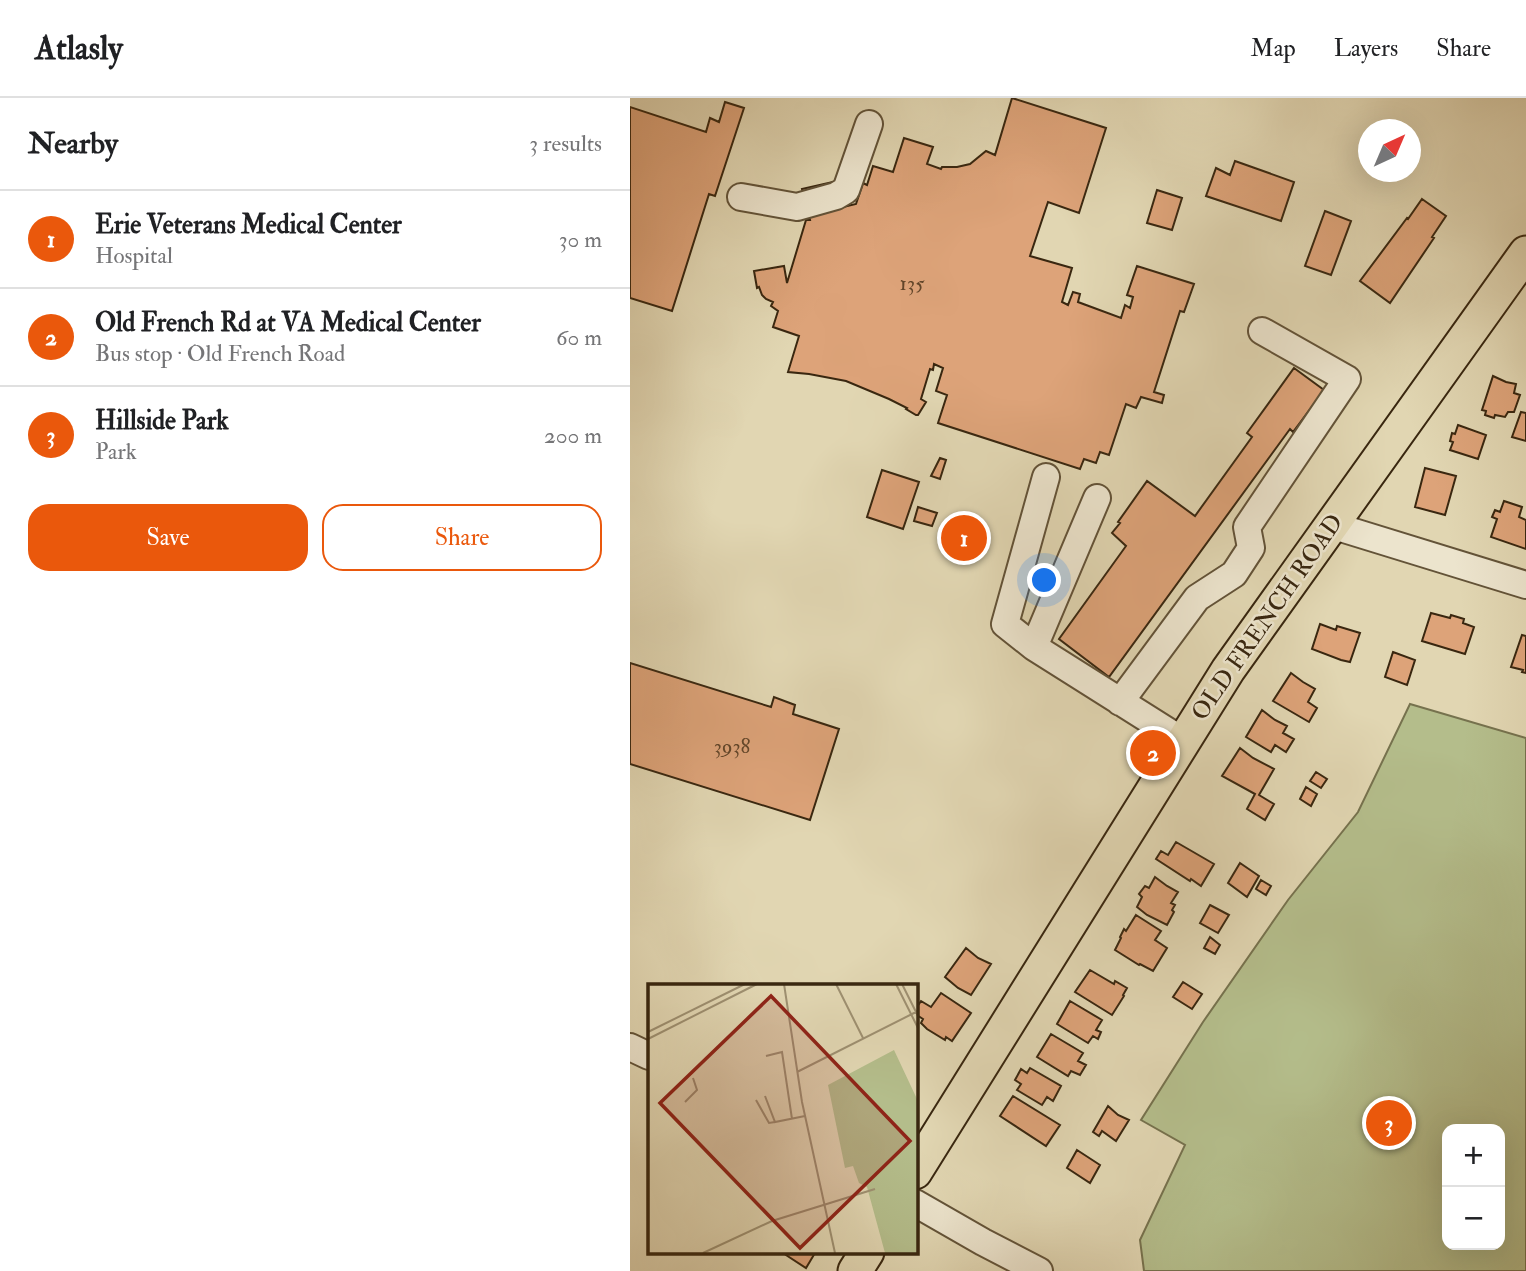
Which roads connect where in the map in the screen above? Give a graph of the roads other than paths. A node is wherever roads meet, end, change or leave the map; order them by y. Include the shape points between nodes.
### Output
1 (869, 124) dead end
2 (741, 197) dead end
3 (1526, 253) edge
4 (1262, 331) dead end
5 (1046, 477) dead end
6 (1097, 498) dead end
7 (1331, 525) junction
8 (1526, 584) edge
9 (1034, 647) junction
10 (1120, 702) junction
11 (1183, 741) junction
12 (630, 1047) edge
13 (648, 1056) edge
14 (917, 1169) edge
15 (917, 1204) edge
16 (866, 1254) edge
17 (855, 1271) edge
18 (1039, 1271) edge

1 - 2 street via 846,190 836,196 797,207
3 - 7 main road, OLD FRENCH ROAD
4 - 10 street via 1347,379 1247,527 1251,548 1234,574 1197,598
5 - 9 street via 1005,624
6 - 9 street
7 - 8 street
7 - 11 main road, OLD FRENCH ROAD
9 - 10 street
10 - 11 street
11 - 14 main road, OLD FRENCH ROAD
12 - 13 street
15 - 18 street
16 - 17 main road

